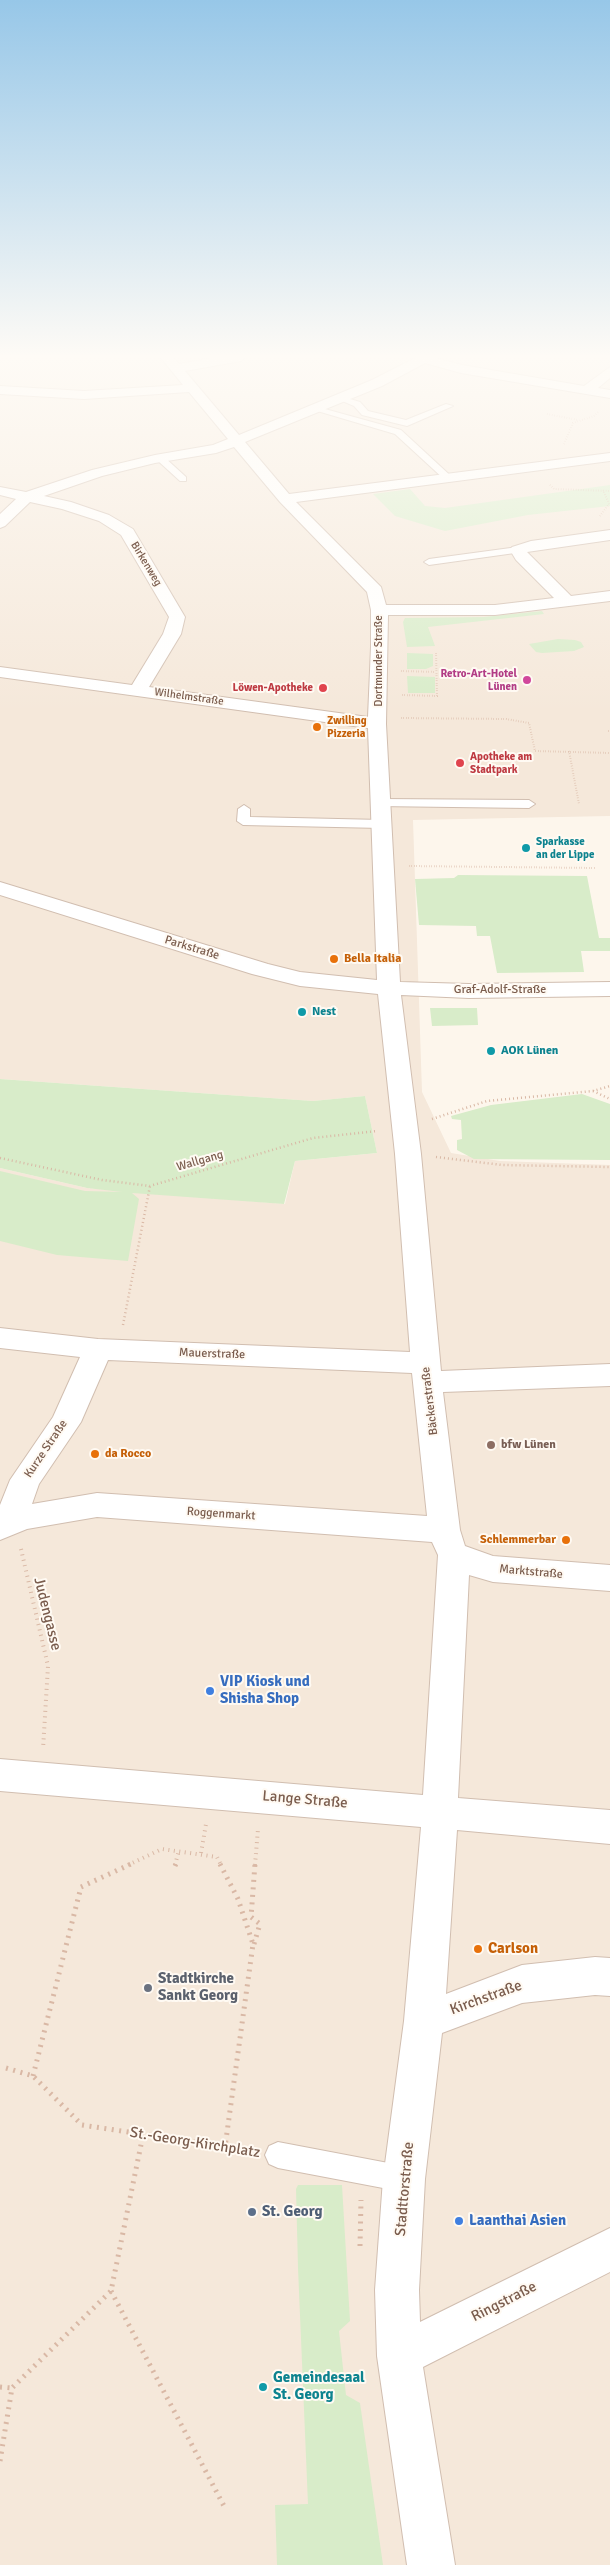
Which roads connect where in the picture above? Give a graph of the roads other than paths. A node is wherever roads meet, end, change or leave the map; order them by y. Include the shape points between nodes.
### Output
1 (95, 474) edge
2 (176, 474) edge
3 (264, 474) edge
4 (443, 474) edge
5 (483, 474) edge
6 (448, 478) junction
7 (183, 480) dead end
8 (0, 491) edge
9 (26, 497) junction
10 (285, 499) junction
11 (0, 523) edge
12 (607, 527) edge
13 (518, 550) junction
14 (429, 562) dead end
15 (610, 596) edge
16 (566, 600) junction
17 (379, 610) junction
18 (0, 672) edge
19 (138, 690) junction
20 (378, 721) junction
21 (380, 803) junction
22 (529, 804) dead end
23 (244, 809) dead end
24 (382, 824) junction
25 (0, 888) edge
26 (389, 988) junction
27 (610, 989) edge
28 (0, 1338) edge
29 (108, 1350) junction
30 (426, 1373) junction
31 (610, 1375) edge
32 (10, 1523) edge
33 (449, 1542) junction
34 (610, 1578) edge
35 (0, 1774) edge
36 (440, 1812) junction
37 (610, 1826) edge
38 (610, 1977) edge
39 (424, 2021) junction
40 (278, 2155) road end
41 (404, 2179) junction
42 (610, 2249) edge
43 (399, 2356) junction
44 (431, 2565) edge

1 - 9 street
2 - 7 lane
3 - 10 street, Dortmunder Straße
4 - 6 lane
5 - 6 street
6 - 10 street
8 - 9 street
9 - 11 street
9 - 19 street, Birkenweg via 66,505 104,518 127,532 138,548 177,617 172,634
10 - 17 street, Dortmunder Straße via 375,591
12 - 13 street
13 - 14 lane
13 - 16 street
15 - 16 street
16 - 17 street via 495,610
17 - 20 street, Dortmunder Straße
18 - 19 street, Wilhelmstraße
19 - 20 street, Wilhelmstraße
20 - 21 street, Dortmunder Straße
21 - 22 lane
21 - 24 street, Dortmunder Straße
23 - 24 lane via 243,821
24 - 26 street, Dortmunder Straße
25 - 26 street, Parkstraße via 260,970 300,979
26 - 27 street, Graf-Adolf-Straße via 469,992
26 - 30 street, Bäckerstraße via 407,1141
28 - 29 street, Mauerstraße
29 - 30 street, Mauerstraße
29 - 32 street, Kurze Straße via 66,1422 25,1480
30 - 31 street, Mauerstraße
30 - 33 street, Bäckerstraße
32 - 33 street, Roggenmarkt via 97,1506
33 - 34 street, Marktstraße via 471,1563 493,1569
33 - 36 street, Bäckerstraße
35 - 36 street, Lange Straße
36 - 37 street, Lange Straße
36 - 39 street, Stadttorstraße
38 - 39 street, Kirchstraße via 522,1984
39 - 41 street, Stadttorstraße
40 - 41 lane, St.-Georg-Kirchplatz
41 - 43 street, Stadttorstraße via 397,2290
42 - 43 street, Ringstraße
43 - 44 street, Stadttorstraße

